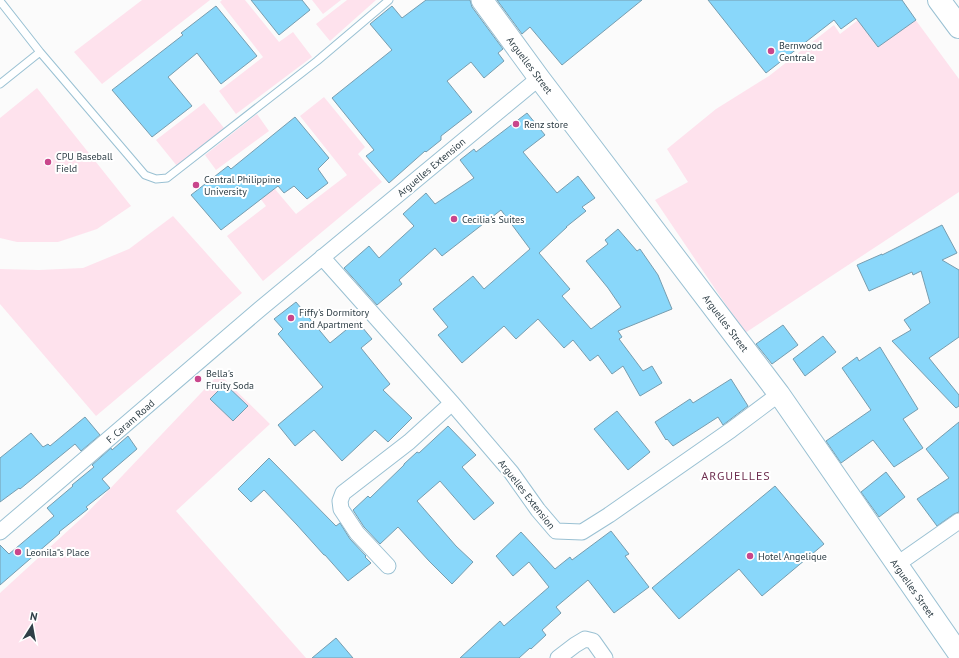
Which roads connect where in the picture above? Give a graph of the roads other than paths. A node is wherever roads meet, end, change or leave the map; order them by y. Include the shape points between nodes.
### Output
1 (389, 0) edge
2 (482, 0) edge
3 (939, 0) edge
4 (0, 1) edge
5 (959, 27) edge
6 (40, 52) junction
7 (540, 78) junction
8 (0, 84) edge
9 (322, 257) junction
10 (260, 309) joint
11 (779, 394) junction
12 (452, 403) junction
13 (959, 522) edge
14 (0, 532) edge
15 (896, 565) junction
16 (388, 566) dead end
17 (958, 650) edge
18 (558, 658) edge
19 (605, 658) edge

1 - 6 lane via 323,56 167,178 156,179 145,175
2 - 7 street, Arguelles Street
3 - 5 main road
4 - 6 lane
6 - 8 lane
7 - 9 street, Arguelles Extension
7 - 11 street, Arguelles Street
9 - 10 street, Arguelles Extension
9 - 12 street, Arguelles Extension
10 - 14 street, F. Caram Road
11 - 12 street, Arguelles Extension via 582,532 556,531 511,472
11 - 15 street, Arguelles Street
12 - 16 street via 409,442 343,493 341,509 357,533
13 - 15 street
15 - 17 street, Arguelles Street
18 - 19 street via 585,639 593,641

